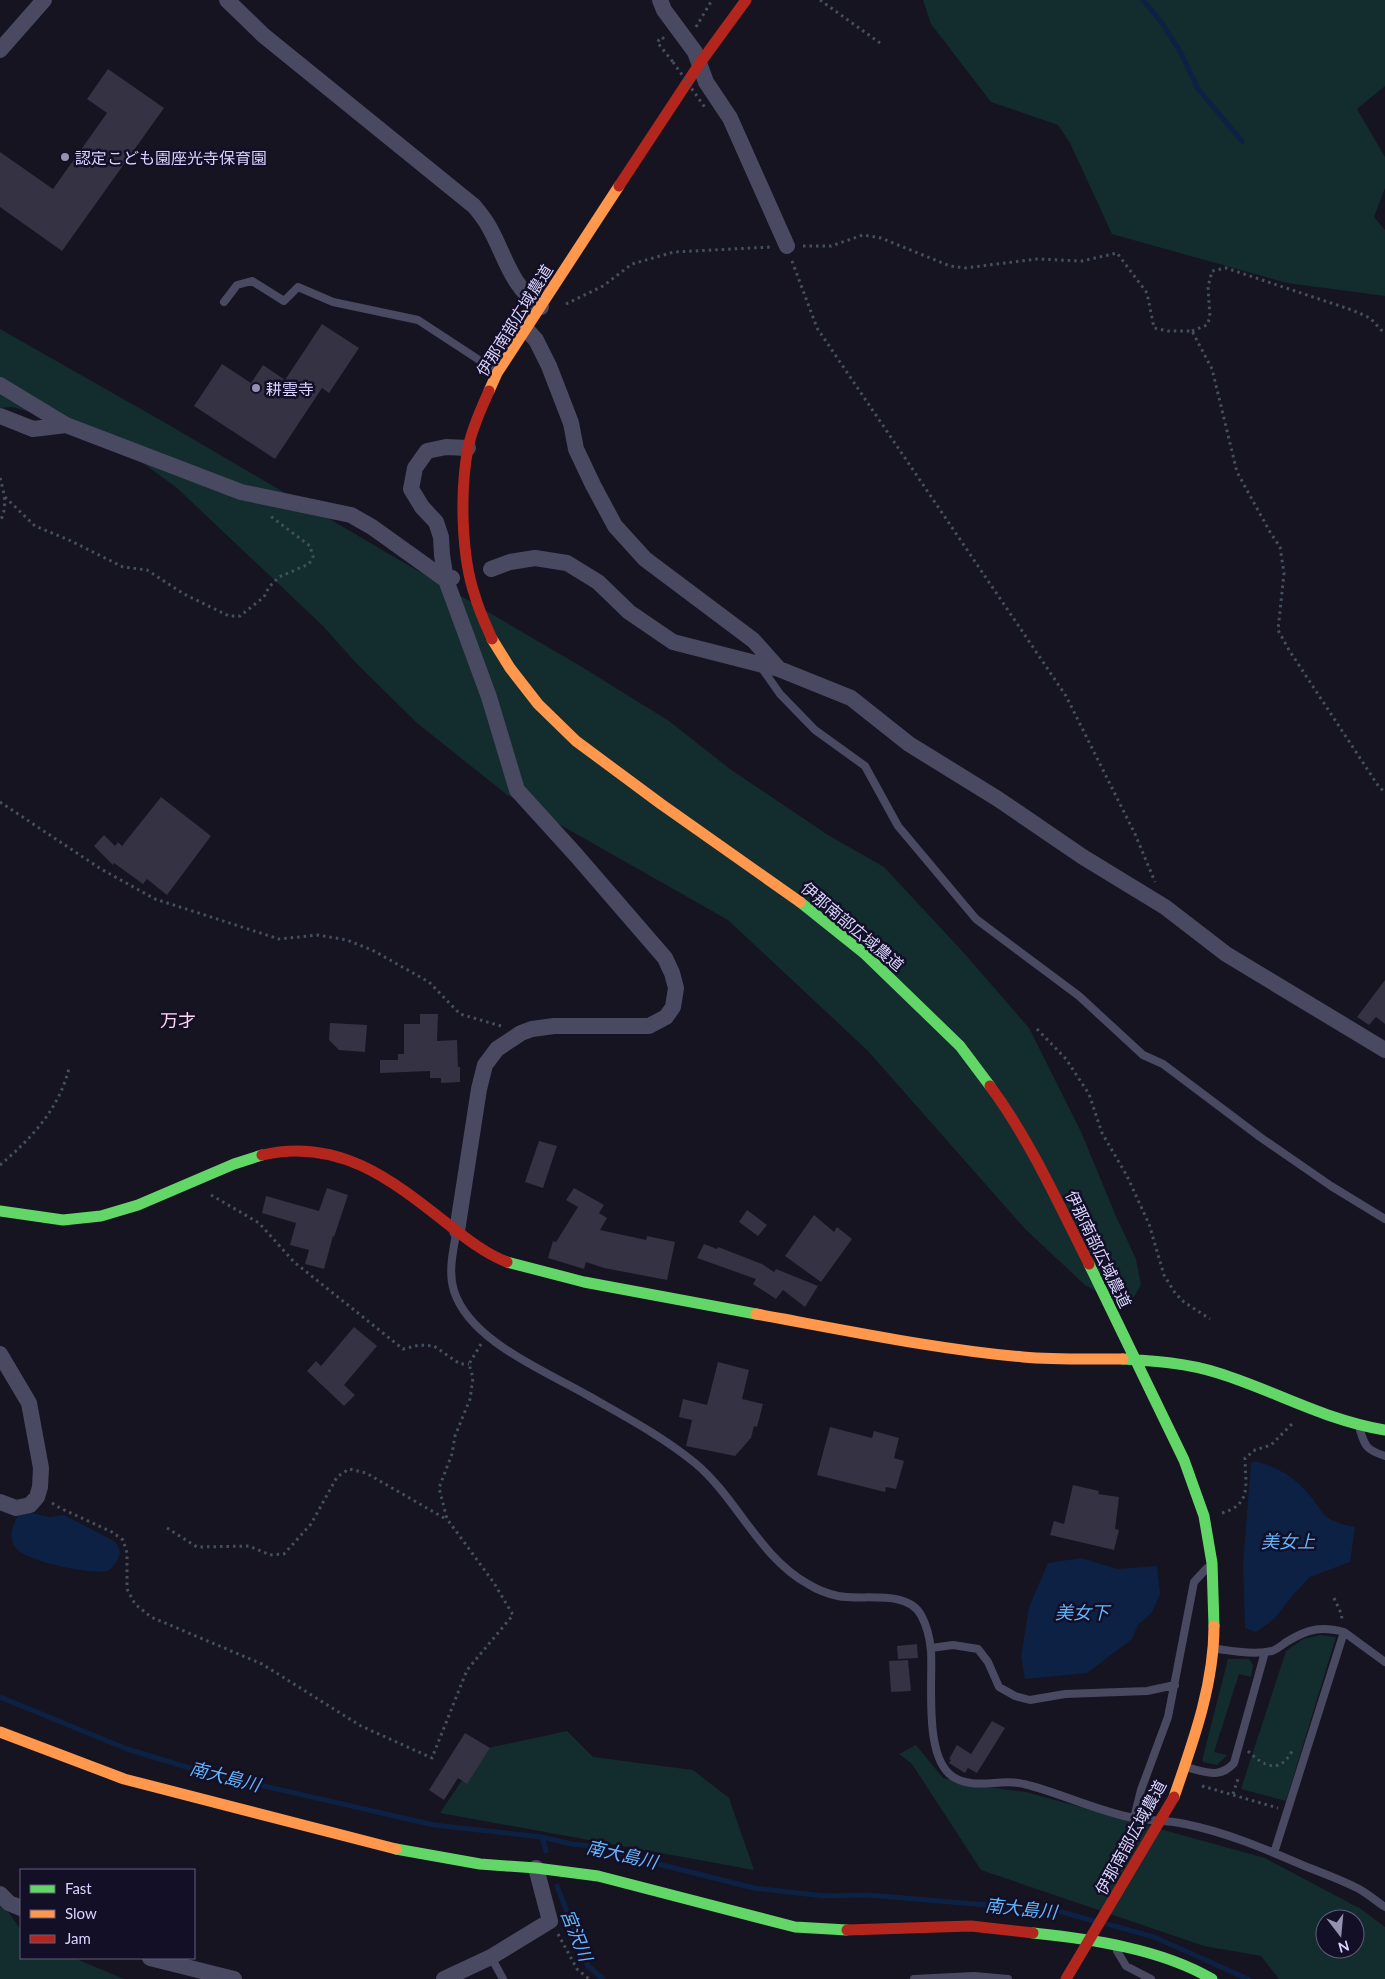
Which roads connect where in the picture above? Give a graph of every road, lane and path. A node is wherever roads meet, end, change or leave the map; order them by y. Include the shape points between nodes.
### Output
1 (44, 0) edge
2 (227, 0) edge
3 (660, 0) edge
4 (712, 0) edge
5 (820, 0) edge
6 (746, 1) edge
7 (880, 43) dead end
8 (668, 44) dead end
9 (689, 44) junction
10 (0, 50) edge
11 (700, 63) junction
12 (706, 109) dead end
13 (787, 246) junction
14 (224, 302) dead end
15 (541, 306) junction
16 (526, 330) junction
17 (1192, 331) junction
18 (1385, 334) edge
19 (497, 372) junction
20 (0, 386) edge
21 (0, 416) edge
22 (66, 425) junction
23 (468, 448) junction
24 (0, 478) edge
25 (5, 497) junction
26 (264, 512) dead end
27 (0, 521) edge
28 (491, 569) dead end
29 (451, 579) junction
30 (758, 664) junction
31 (779, 669) junction
32 (1385, 792) edge
33 (0, 802) edge
34 (1165, 907) junction
35 (1037, 1029) dead end
36 (521, 1032) junction
37 (1382, 1042) edge
38 (69, 1068) dead end
39 (0, 1165) edge
40 (190, 1184) junction
41 (0, 1211) edge
42 (1385, 1219) edge
43 (457, 1231) junction
44 (1210, 1320) dead end
45 (486, 1335) junction
46 (0, 1354) edge
47 (1138, 1360) junction
48 (468, 1364) junction
49 (1295, 1421) dead end
50 (1359, 1425) junction
51 (1385, 1430) edge
52 (1385, 1456) edge
53 (40, 1487) junction
54 (0, 1502) edge
55 (1217, 1514) dead end
56 (447, 1519) junction
57 (167, 1528) dead end
58 (1212, 1563) junction
59 (1334, 1598) dead end
60 (1344, 1632) junction
61 (931, 1648) junction
62 (1214, 1649) junction
63 (1265, 1652) junction
64 (1385, 1662) edge
65 (1175, 1685) junction
66 (0, 1732) edge
67 (1294, 1744) dead end
68 (1248, 1751) dead end
69 (1185, 1767) junction
70 (1196, 1784) dead end
71 (1288, 1811) junction
72 (1134, 1818) junction
73 (1274, 1853) junction
74 (536, 1868) junction
75 (0, 1894) edge
76 (1385, 1907) edge
77 (20, 1908) edge
78 (550, 1921) junction
79 (1114, 1945) junction
80 (491, 1957) junction
81 (154, 1959) edge
82 (234, 1979) edge
83 (444, 1979) edge
84 (504, 1979) edge
85 (588, 1979) edge
86 (914, 1979) edge
87 (1008, 1979) edge
88 (1066, 1979) edge
89 (1150, 1979) edge
90 (1212, 1979) edge

1 - 10 street
2 - 15 street via 263,35 474,206 488,225 515,281 527,297
3 - 9 street
4 - 9 path via 698,21
5 - 7 path
6 - 11 street, 伊那南部広域農道
8 - 12 path, bridge via 662,37 657,42
9 - 11 street
11 - 13 street via 706,82 740,139
11 - 15 street, 伊那南部広域農道
13 - 15 path via 674,252 632,264 603,286 556,309
13 - 17 path via 831,246 863,235 881,238 950,266 965,268 1037,259 1082,261 1117,253 1147,293 1154,328 1168,332
13 - 34 path via 818,328 1066,696 1135,834
14 - 19 lane via 237,285 252,281 284,301 298,287 333,302 418,320
15 - 16 street, 伊那南部広域農道
16 - 19 street, 伊那南部広域農道
16 - 31 street via 536,340 549,366 571,423 576,449 615,526 645,559 753,640
17 - 18 path via 1207,325 1210,317 1208,287 1212,271 1226,268 1352,310 1370,318
17 - 32 path via 1212,369 1237,472 1280,547 1284,573 1278,630
19 - 23 street, 伊那南部広域農道
20 - 22 street
21 - 22 street via 33,429
22 - 29 street via 241,492 351,515
23 - 29 street via 446,447 427,451 415,468 411,489 436,522 442,537 442,555
23 - 47 street, 伊那南部広域農道 via 462,516 467,560 482,618 510,668 538,704 576,741 783,888 865,954 960,1046 1007,1109 1044,1174
24 - 25 path
25 - 26 path via 35,526 123,567 147,570 184,594 229,616 240,616 264,597 279,577 308,564 313,557 310,546
25 - 27 path
28 - 30 street via 535,558 567,563 598,582 629,612 673,642
29 - 36 street via 517,790 665,958 676,988 673,1007 666,1017 649,1026 554,1026
30 - 31 street
30 - 42 lane via 780,694 815,730 865,766 898,826 976,919 1079,996 1143,1054 1163,1064 1331,1186
31 - 34 street via 850,698 909,744
33 - 36 path via 101,869 155,899 279,938 318,935 346,940 374,951 422,978 460,1014
34 - 37 street via 1226,954
35 - 44 path via 1066,1059 1089,1094 1102,1133 1149,1224 1164,1275 1184,1302
36 - 43 street via 497,1049 485,1065
38 - 39 path via 65,1086 48,1117 25,1144
40 - 41 street via 151,1201 84,1218 54,1220
40 - 43 street via 262,1154 297,1148 325,1152 354,1161 384,1176
40 - 48 path via 259,1223 294,1262 403,1348 434,1346 460,1364
43 - 45 lane via 451,1263 454,1291 467,1314
43 - 47 street via 495,1258 587,1284 1006,1355
45 - 48 path
45 - 61 lane via 679,1450 704,1470 768,1551 808,1584 837,1596 897,1599 912,1603 926,1625
46 - 53 street via 29,1403 41,1468
47 - 50 street via 1190,1366 1225,1375
47 - 58 street, 伊那南部広域農道 via 1184,1460 1204,1516
48 - 56 path via 472,1378 470,1399 439,1488
49 - 55 path via 1270,1445 1245,1458 1246,1491 1242,1502 1234,1509
50 - 51 street
50 - 52 lane via 1365,1445
53 - 54 street via 30,1506 16,1508
53 - 56 path via 47,1499 60,1508 123,1540 127,1553 127,1589 135,1604 152,1617 262,1664 361,1726 432,1758 467,1670 513,1616 494,1583
56 - 57 path via 366,1473 349,1469 337,1477 311,1524 284,1554 270,1555 249,1546 197,1547
58 - 62 street, 伊那南部広域農道
58 - 65 lane via 1194,1582
59 - 60 path
60 - 63 lane via 1331,1629 1302,1632 1274,1650
60 - 64 lane
60 - 71 lane
61 - 65 lane via 953,1645 978,1649 988,1662 999,1688 1030,1700 1064,1694 1147,1691
61 - 72 lane via 936,1754 953,1778 975,1783 1022,1783
62 - 63 lane
62 - 69 street, 伊那南部広域農道 via 1203,1707
63 - 69 lane via 1234,1763 1220,1773
65 - 72 lane via 1168,1717
66 - 74 street via 124,1779 373,1844 480,1864
67 - 68 path via 1285,1763 1278,1766 1260,1762
69 - 88 street, 伊那南部広域農道, bridge via 1174,1797
70 - 71 path
71 - 73 lane
72 - 73 lane via 1184,1823
73 - 76 lane via 1360,1890
74 - 78 street
74 - 79 street via 598,1876 795,1927 844,1930 971,1926
75 - 77 street
78 - 80 street
78 - 85 path via 577,1969
79 - 89 lane via 1126,1966
79 - 90 street via 1197,1970
80 - 83 street
80 - 84 lane
81 - 82 street
86 - 87 lane via 974,1976

